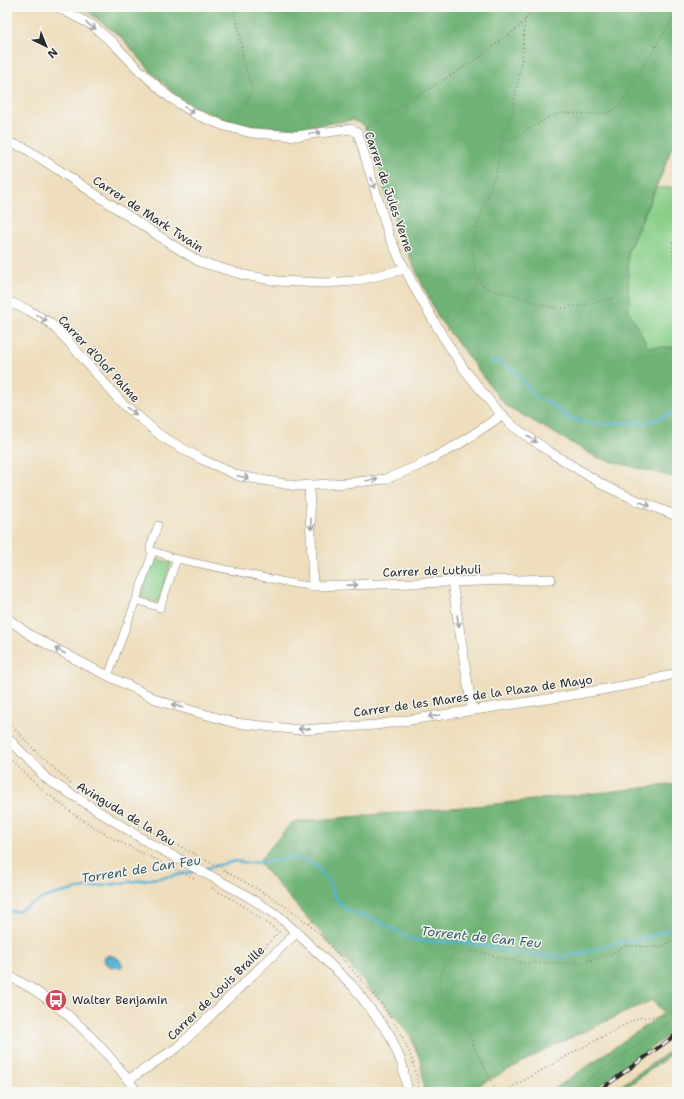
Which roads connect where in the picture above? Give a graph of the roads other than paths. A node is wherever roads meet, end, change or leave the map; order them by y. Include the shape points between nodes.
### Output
1 (57, 7) edge
2 (7, 142) edge
3 (405, 269) junction
4 (7, 301) edge
5 (502, 415) junction
6 (309, 485) junction
7 (677, 516) edge
8 (158, 525) dead end
9 (153, 551) junction
10 (177, 559) junction
11 (551, 579) dead end
12 (452, 582) junction
13 (313, 586) junction
14 (136, 600) junction
15 (7, 618) edge
16 (677, 673) edge
17 (108, 676) junction
18 (472, 710) junction
19 (7, 738) edge
20 (297, 932) junction
21 (7, 975) edge
22 (128, 1080) junction
23 (137, 1092) edge
24 (408, 1092) edge

1 -> 3 street, Carrer de Jules Verne via 92,25 169,97 197,115 252,133 296,136 351,129 358,133 389,236
2 - 3 street, Carrer de Mark Twain via 25,148 200,262 244,275 277,281 325,283 354,281
3 - 5 street, Carrer de Jules Verne via 464,369
4 -> 6 street, Carrer d'Olof Palme via 50,323 120,402 161,436 238,476 297,486
6 -> 5 street, Carrer d'Olof Palme via 386,479 420,465 459,444
5 -> 7 street, Carrer de Jules Verne via 544,447 605,486
6 -> 13 street
8 - 9 street via 150,547
9 - 10 street
9 - 14 street
10 - 13 street
10 - 14 street via 160,608
11 - 12 street, Carrer de Luthuli
13 -> 12 street, Carrer de Luthuli
12 -> 18 street
14 - 17 street
17 -> 15 street, Carrer de les Mares de la Plaza de Mayo via 30,635
16 - 18 street, Carrer de les Mares de la Plaza de Mayo via 645,682
18 -> 17 street, Carrer de les Mares de la Plaza de Mayo via 376,725 300,730 235,723 162,702
19 - 20 street, Avinguda de la Pau via 47,779 149,843 244,894 280,917
20 - 22 street, Carrer de Louis Braille via 178,1047
20 - 24 street, Avinguda de la Pau via 352,985 390,1035 402,1064
21 - 22 street via 60,1009 97,1042
22 - 23 street

